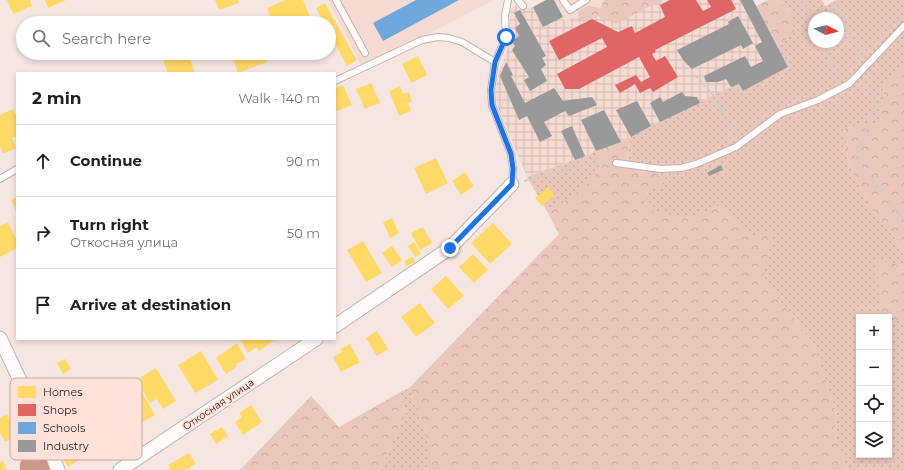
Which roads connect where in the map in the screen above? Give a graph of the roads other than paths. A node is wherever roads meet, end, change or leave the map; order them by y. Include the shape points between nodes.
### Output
1 (336, 0) edge
2 (508, 0) edge
3 (518, 0) edge
4 (563, 0) edge
5 (586, 0) edge
6 (523, 6) dead end
7 (904, 26) edge
8 (365, 53) dead end
9 (495, 62) junction
10 (336, 81) edge
11 (616, 163) road end
12 (16, 170) edge
13 (0, 179) edge
14 (512, 184) joint
15 (336, 325) edge
16 (0, 338) edge
17 (315, 340) edge
18 (19, 378) edge
19 (142, 455) edge
20 (54, 460) edge
21 (135, 460) edge
22 (58, 470) edge
23 (120, 470) edge

1 - 8 lane
2 - 9 lane via 505,16 506,37
3 - 6 lane
4 - 5 lane via 570,10
7 - 11 lane via 850,84 818,100 780,114 736,147 681,168 661,169
9 - 10 lane via 462,42 438,37 422,40
9 - 14 lane via 491,90 492,105 511,154
12 - 13 lane
14 - 15 street via 450,248
16 - 18 street
17 - 19 street, Откосная улица
20 - 22 street
21 - 23 street, Откосная улица

